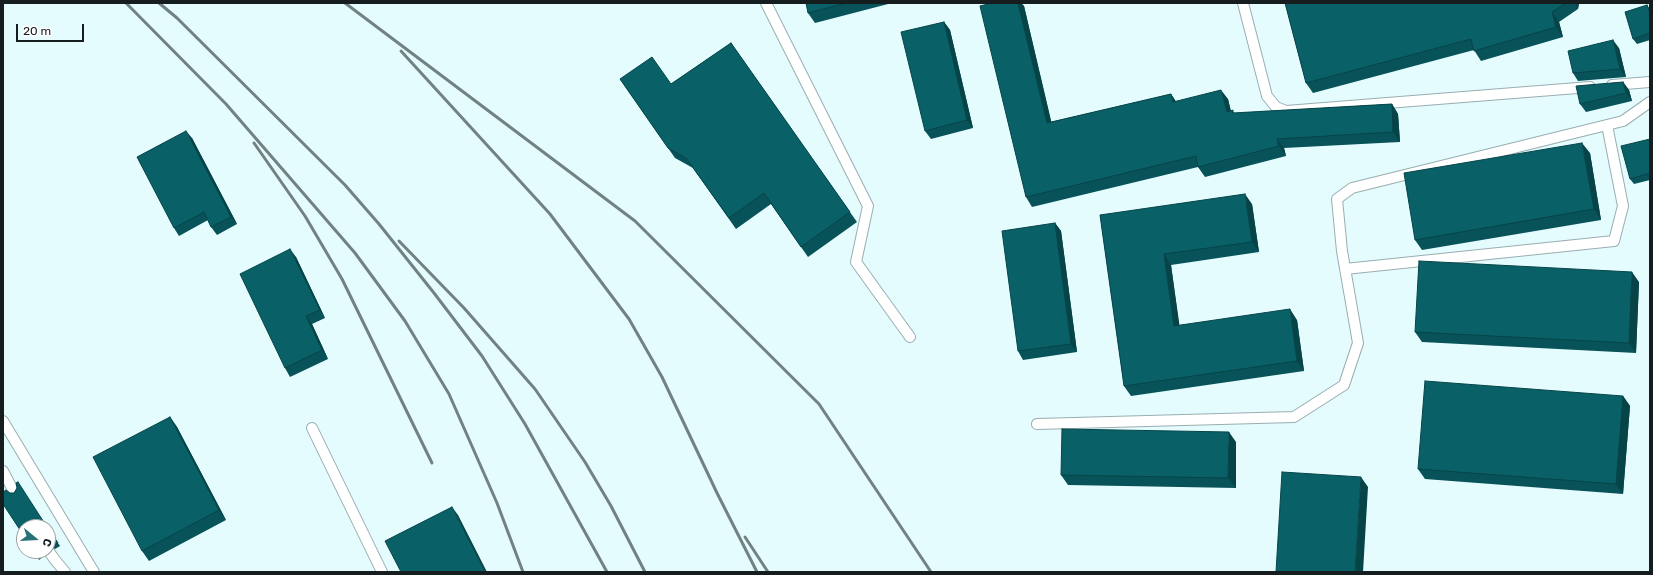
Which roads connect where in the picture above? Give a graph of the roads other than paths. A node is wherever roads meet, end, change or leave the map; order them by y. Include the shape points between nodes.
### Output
1 (766, 3) edge
2 (1243, 3) edge
3 (1650, 82) edge
4 (1650, 102) edge
5 (1608, 125) junction
6 (1345, 269) junction
7 (910, 337) dead end
8 (3, 421) edge
9 (1037, 424) dead end
10 (312, 428) dead end
11 (3, 472) edge
12 (13, 490) dead end
13 (55, 559) edge
14 (65, 572) edge
15 (94, 572) edge
16 (382, 572) edge

1 - 7 lane via 868,206 856,262
2 - 3 lane via 1267,96 1276,107 1286,111
4 - 5 lane via 1623,121
5 - 6 lane via 1352,188 1337,199
5 - 6 lane via 1623,206 1614,241
6 - 9 lane via 1358,343 1344,385 1294,417
8 - 15 lane
10 - 16 lane
11 - 12 lane
13 - 14 lane

